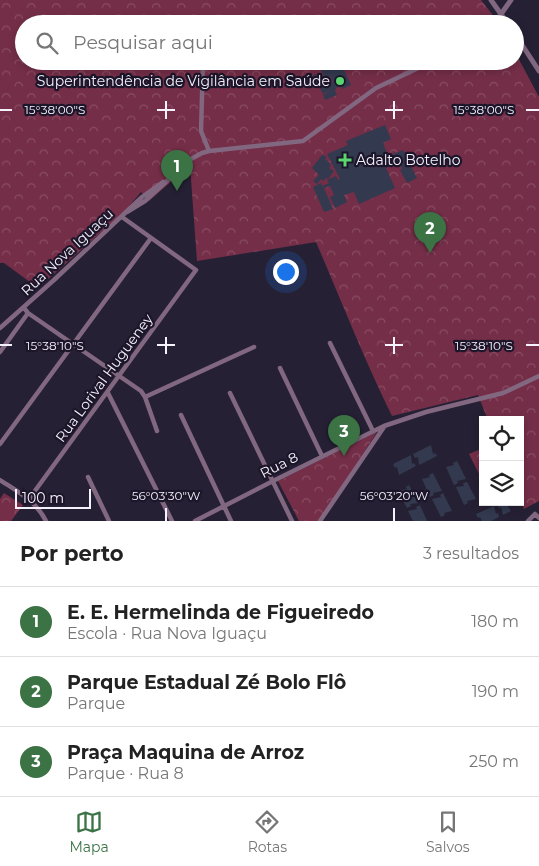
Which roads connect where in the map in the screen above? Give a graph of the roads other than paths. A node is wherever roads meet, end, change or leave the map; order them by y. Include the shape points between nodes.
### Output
1 (491, 0) edge
2 (511, 0) edge
3 (502, 14) joint
4 (524, 48) edge
5 (203, 70) edge
6 (414, 70) edge
7 (539, 71) edge
8 (209, 151) junction
9 (122, 217) junction
10 (151, 238) junction
11 (24, 308) junction
12 (28, 313) junction
13 (0, 328) edge
14 (74, 343) junction
15 (330, 343) dead end
16 (254, 347) dead end
17 (0, 352) edge
18 (280, 368) dead end
19 (118, 376) junction
20 (539, 376) edge
21 (108, 392) junction
22 (230, 393) dead end
23 (145, 397) junction
24 (181, 416) dead end
25 (384, 426) junction
26 (157, 431) dead end
27 (373, 431) junction
28 (0, 444) edge
29 (322, 456) junction
30 (88, 477) dead end
31 (273, 480) junction
32 (0, 481) edge
33 (29, 499) junction
34 (224, 506) junction
35 (539, 518) edge
36 (46, 521) edge
37 (109, 521) edge
38 (172, 521) edge
39 (195, 521) edge
40 (231, 521) edge
41 (292, 521) edge
42 (320, 521) edge
43 (528, 521) edge

1 - 3 street
2 - 3 street
4 - 7 street
5 - 8 street via 201,131
6 - 8 street, Rua Nova Iguaçu via 376,88 302,141
8 - 9 street, Rua Nova Iguaçu via 191,159 145,201
9 - 10 street
9 - 11 street, Rua Nova Iguaçu
10 - 14 street
10 - 19 street, Rua Lorival Hugueney via 196,270
11 - 12 street
11 - 13 street, Rua Nova Iguaçu
12 - 14 street
12 - 17 street
14 - 19 street
14 - 28 street
15 - 27 street
16 - 23 street
18 - 29 street
19 - 21 street, Rua Lorival Hugueney
19 - 23 street via 141,390
20 - 25 street, Rua 8 via 503,393 443,407
21 - 33 street, Rua Lorival Hugueney
21 - 38 street
22 - 31 street
23 - 26 street
24 - 34 street
25 - 27 street, Rua 8
25 - 42 street
27 - 29 street, Rua 8
29 - 31 street, Rua 8
30 - 37 street
31 - 34 street, Rua 8
31 - 41 street
32 - 33 street
33 - 36 street via 41,510
34 - 39 street, Rua 8
34 - 40 street
35 - 43 street via 535,514

